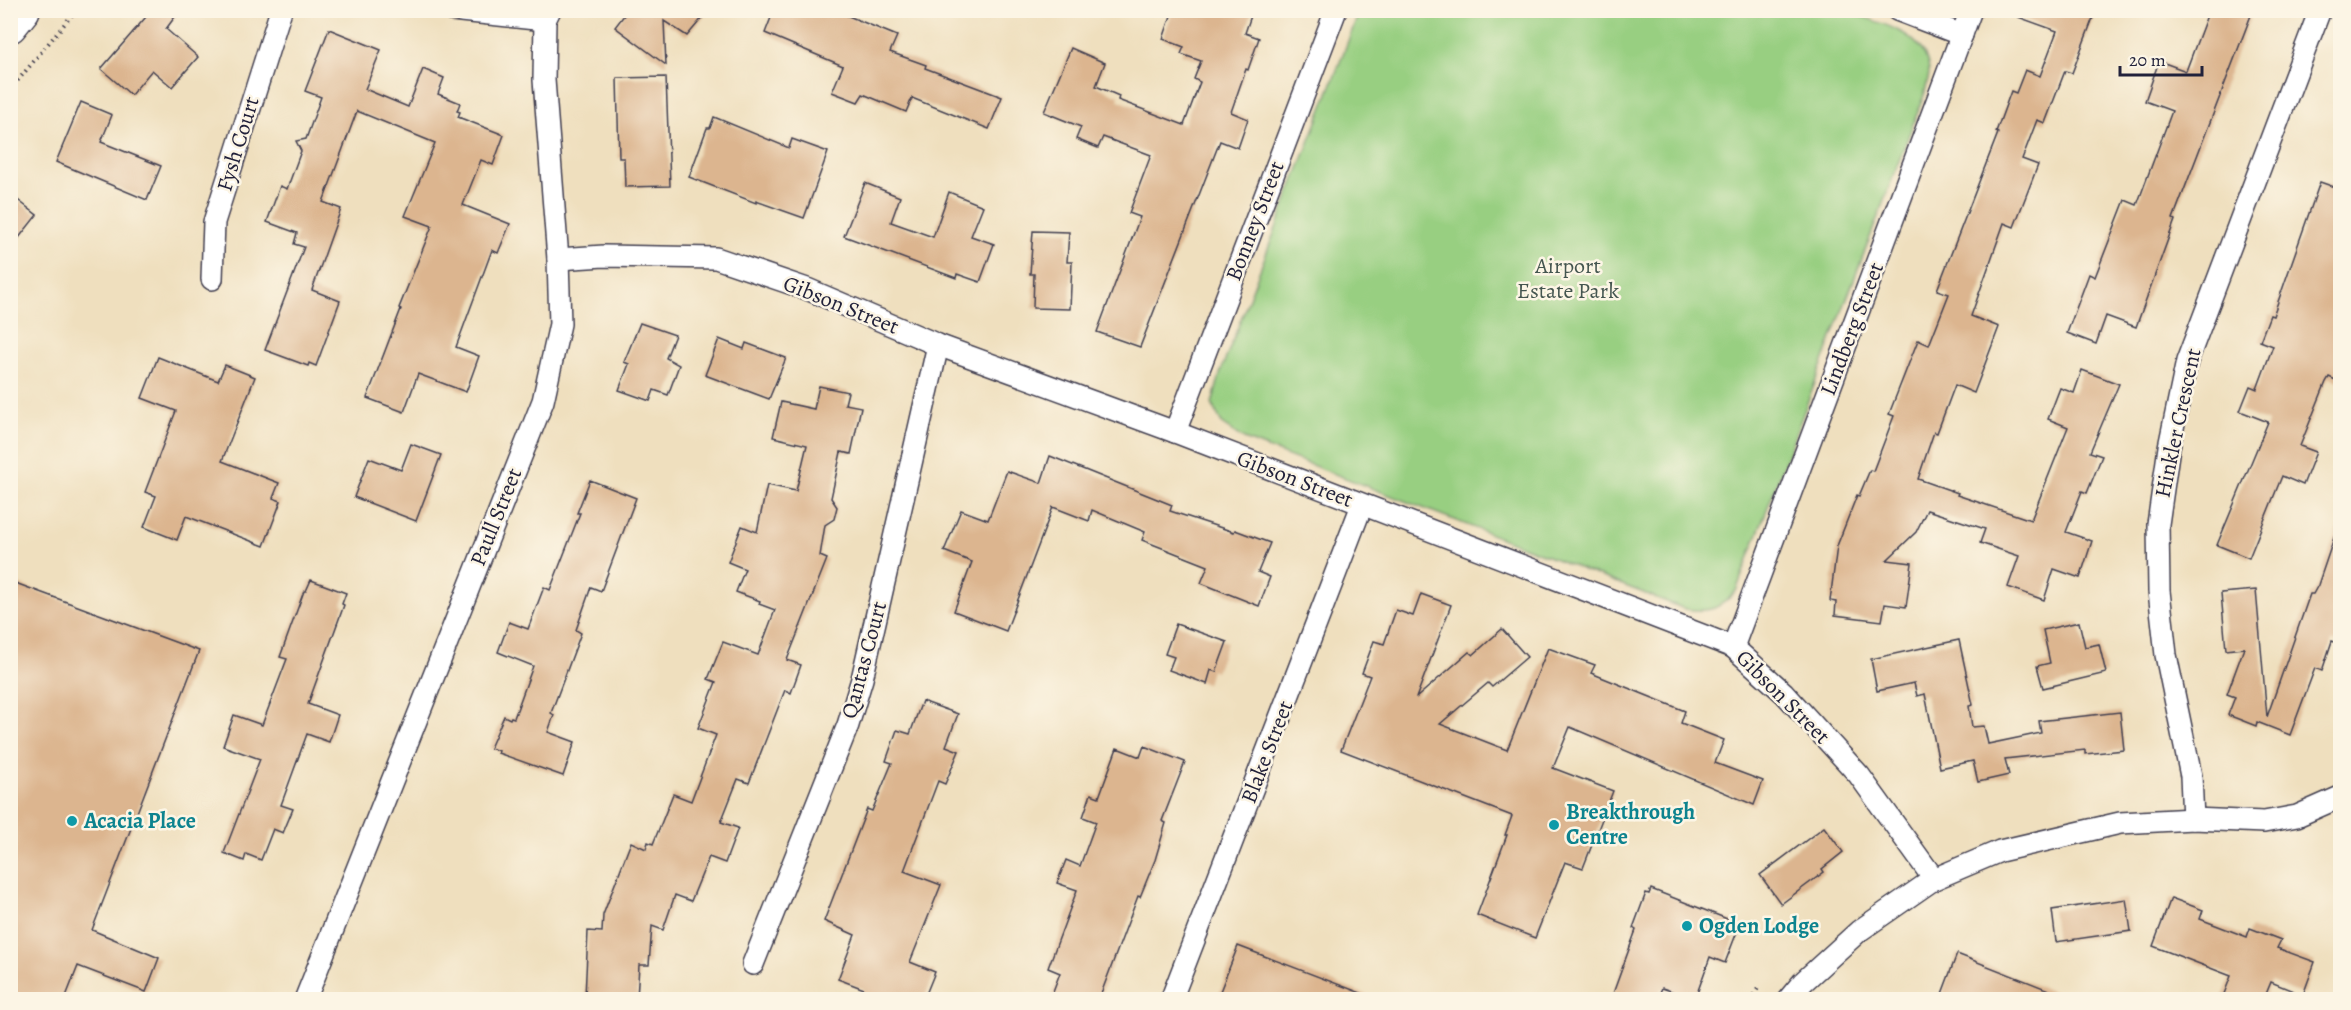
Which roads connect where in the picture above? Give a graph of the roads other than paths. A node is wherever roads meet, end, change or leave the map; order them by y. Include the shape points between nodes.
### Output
1 (23, 10) edge
2 (281, 10) edge
3 (451, 10) edge
4 (1336, 10) edge
5 (1897, 10) edge
6 (1971, 10) edge
7 (2320, 10) edge
8 (548, 15) edge
9 (10, 26) edge
10 (1962, 35) junction
11 (558, 259) junction
12 (212, 279) dead end
13 (938, 345) junction
14 (1175, 432) junction
15 (1362, 505) junction
16 (1733, 647) junction
17 (2340, 797) edge
18 (2193, 819) junction
19 (1934, 879) junction
20 (753, 964) dead end
21 (305, 999) edge
22 (1171, 999) edge
23 (1788, 999) edge

1 - 9 highway
2 - 12 street, Fysh Court via 214,222
3 - 8 street
4 - 14 street, Bonney Street
5 - 10 street
6 - 10 street, Lindberg Street
7 - 18 street, Hinkler Crescent via 2187,361 2169,447 2158,524 2159,591 2166,655 2191,776
8 - 11 street, Paull Street via 544,80
10 - 16 street, Lindberg Street
11 - 13 street, Gibson Street via 716,258 807,289
11 - 21 street, Paull Street via 560,324 543,400
13 - 14 street, Gibson Street
13 - 20 street, Qantas Court via 862,679 848,725
14 - 15 street, Gibson Street
15 - 16 street, Gibson Street
15 - 22 street, Blake Street
16 - 19 street, Gibson Street via 1784,693 1859,775
17 - 18 street via 2296,816 2264,822
18 - 19 street via 2120,823 2055,837 2000,851
19 - 23 street via 1859,931

